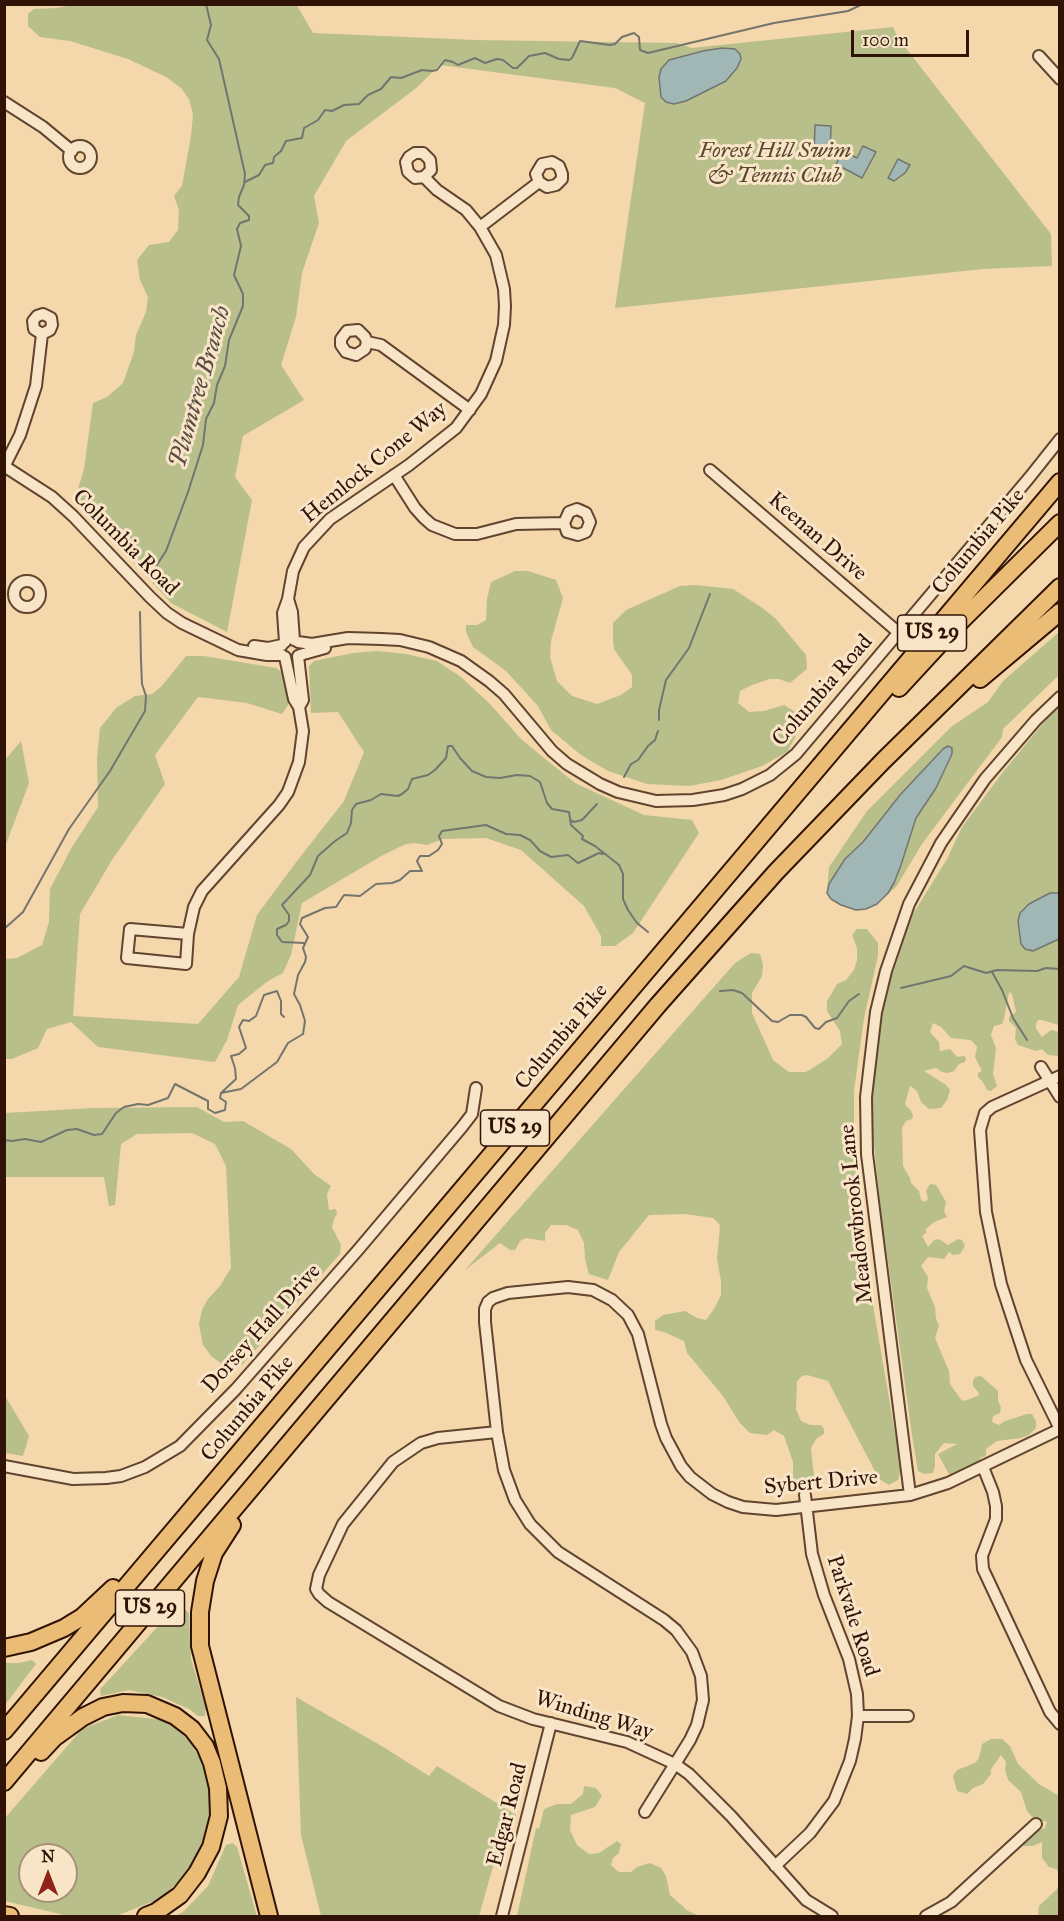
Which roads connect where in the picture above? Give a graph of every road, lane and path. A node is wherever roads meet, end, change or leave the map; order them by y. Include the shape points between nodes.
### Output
1 (1038, 56) dead end
2 (1059, 80) edge
3 (4, 102) edge
4 (72, 151) dead end
5 (424, 177) dead end
6 (539, 182) dead end
7 (480, 227) junction
8 (42, 334) dead end
9 (366, 342) dead end
10 (471, 410) junction
11 (1059, 439) edge
12 (5, 466) edge
13 (710, 470) dead end
14 (394, 475) junction
15 (1059, 482) edge
16 (564, 523) dead end
17 (1059, 523) edge
18 (1059, 587) edge
19 (16, 601) dead end
20 (4, 606) edge
21 (1059, 612) edge
22 (899, 633) junction
23 (366, 639) junction
24 (288, 647) junction
25 (299, 656) junction
26 (1059, 697) edge
27 (299, 706) junction
28 (883, 761) junction
29 (805, 784) junction
30 (188, 934) junction
31 (1041, 1067) dead end
32 (1059, 1076) edge
33 (1048, 1081) junction
34 (476, 1088) dead end
35 (1059, 1097) edge
36 (1059, 1429) edge
37 (497, 1432) junction
38 (296, 1435) junction
39 (4, 1467) edge
40 (983, 1467) junction
41 (224, 1472) junction
42 (805, 1495) dead end
43 (910, 1495) junction
44 (806, 1507) junction
45 (4, 1648) edge
46 (858, 1716) junction
47 (908, 1716) dead end
48 (551, 1723) junction
49 (1059, 1724) edge
50 (4, 1731) edge
51 (675, 1764) junction
52 (4, 1782) edge
53 (4, 1790) edge
54 (645, 1812) dead end
55 (1036, 1824) dead end
56 (775, 1866) junction
57 (4, 1915) edge
58 (10, 1917) edge
59 (146, 1917) edge
60 (269, 1917) edge
61 (502, 1917) edge
62 (832, 1917) edge
63 (926, 1917) edge

1 - 2 street
3 - 4 street via 44,127
5 - 7 street, Hemlock Cone Way
6 - 7 street
7 - 10 street, Hemlock Cone Way via 501,270 504,325 496,361
8 - 12 street via 33,398
9 - 10 street via 381,345
10 - 14 street, Hemlock Cone Way via 442,440
11 - 22 street, Columbia Road
12 - 24 street, Columbia Road via 73,516 167,613 221,642
13 - 22 street, Keenan Drive
14 - 16 street via 424,518 455,534 477,534 516,524
14 - 24 street, Hemlock Cone Way via 330,519 297,561 288,599 292,612
15 - 29 highway, Columbia Pike / US 29
17 - 29 highway
18 - 28 highway, US 29
19 - 20 street
21 - 28 highway
22 - 23 street, Columbia Road via 783,766 742,789 711,798 676,801 656,801 618,792 584,776 552,752 504,694 461,661 414,643
23 - 24 street, Columbia Road
23 - 25 street, Columbia Road
24 - 25 street via 301,648
24 - 27 street via 294,699
25 - 27 street via 303,700
26 - 43 street, Meadowbrook Lane via 985,778 941,843 909,904 876,1012 866,1097 867,1154
27 - 30 street via 301,752 288,792 202,891
28 - 38 highway, US 29 via 776,872 658,1005
29 - 41 highway, Columbia Pike / US 29
30 - 30 street via 130,929 128,958 186,964
31 - 33 street
32 - 33 street
33 - 35 street
33 - 36 street via 985,1113 980,1148 986,1212 1001,1284 1026,1360
34 - 39 street, Dorsey Hall Drive via 472,1114 462,1127 236,1389 180,1446 146,1467 106,1478 73,1479
36 - 40 street, Sybert Drive
37 - 44 street, Sybert Drive via 485,1322 488,1302 508,1293 568,1287 592,1290 612,1300 638,1334 666,1438 690,1477 712,1494 743,1507
37 - 48 street, Winding Way via 438,1438 421,1443 393,1462 343,1524 316,1589 328,1602 483,1698
37 - 51 street via 508,1485 522,1513 539,1534 558,1552 664,1620 692,1652 701,1676 703,1700 697,1725
38 - 52 highway, US 29
38 - 60 highway via 219,1543 205,1581 200,1612 200,1646 207,1678
40 - 43 street, Sybert Drive
40 - 49 street via 996,1506 996,1519 982,1556 983,1569
41 - 45 highway via 82,1617 48,1636
41 - 50 highway, Columbia Pike / US 29
42 - 44 street, Parkvale Road
43 - 44 street, Sybert Drive
44 - 46 street, Parkvale Road via 812,1554 849,1659
46 - 47 street
46 - 56 street, Parkvale Road via 850,1761 834,1801 810,1833
48 - 51 street, Winding Way via 627,1743
48 - 61 street, Edgar Road
51 - 54 street
51 - 56 street, Winding Way via 724,1809
53 - 59 highway via 61,1732 103,1707 147,1704 175,1716 192,1729 209,1754 216,1774 217,1830 189,1885
55 - 63 street via 951,1902
56 - 62 street, Winding Way via 806,1900
57 - 58 highway

